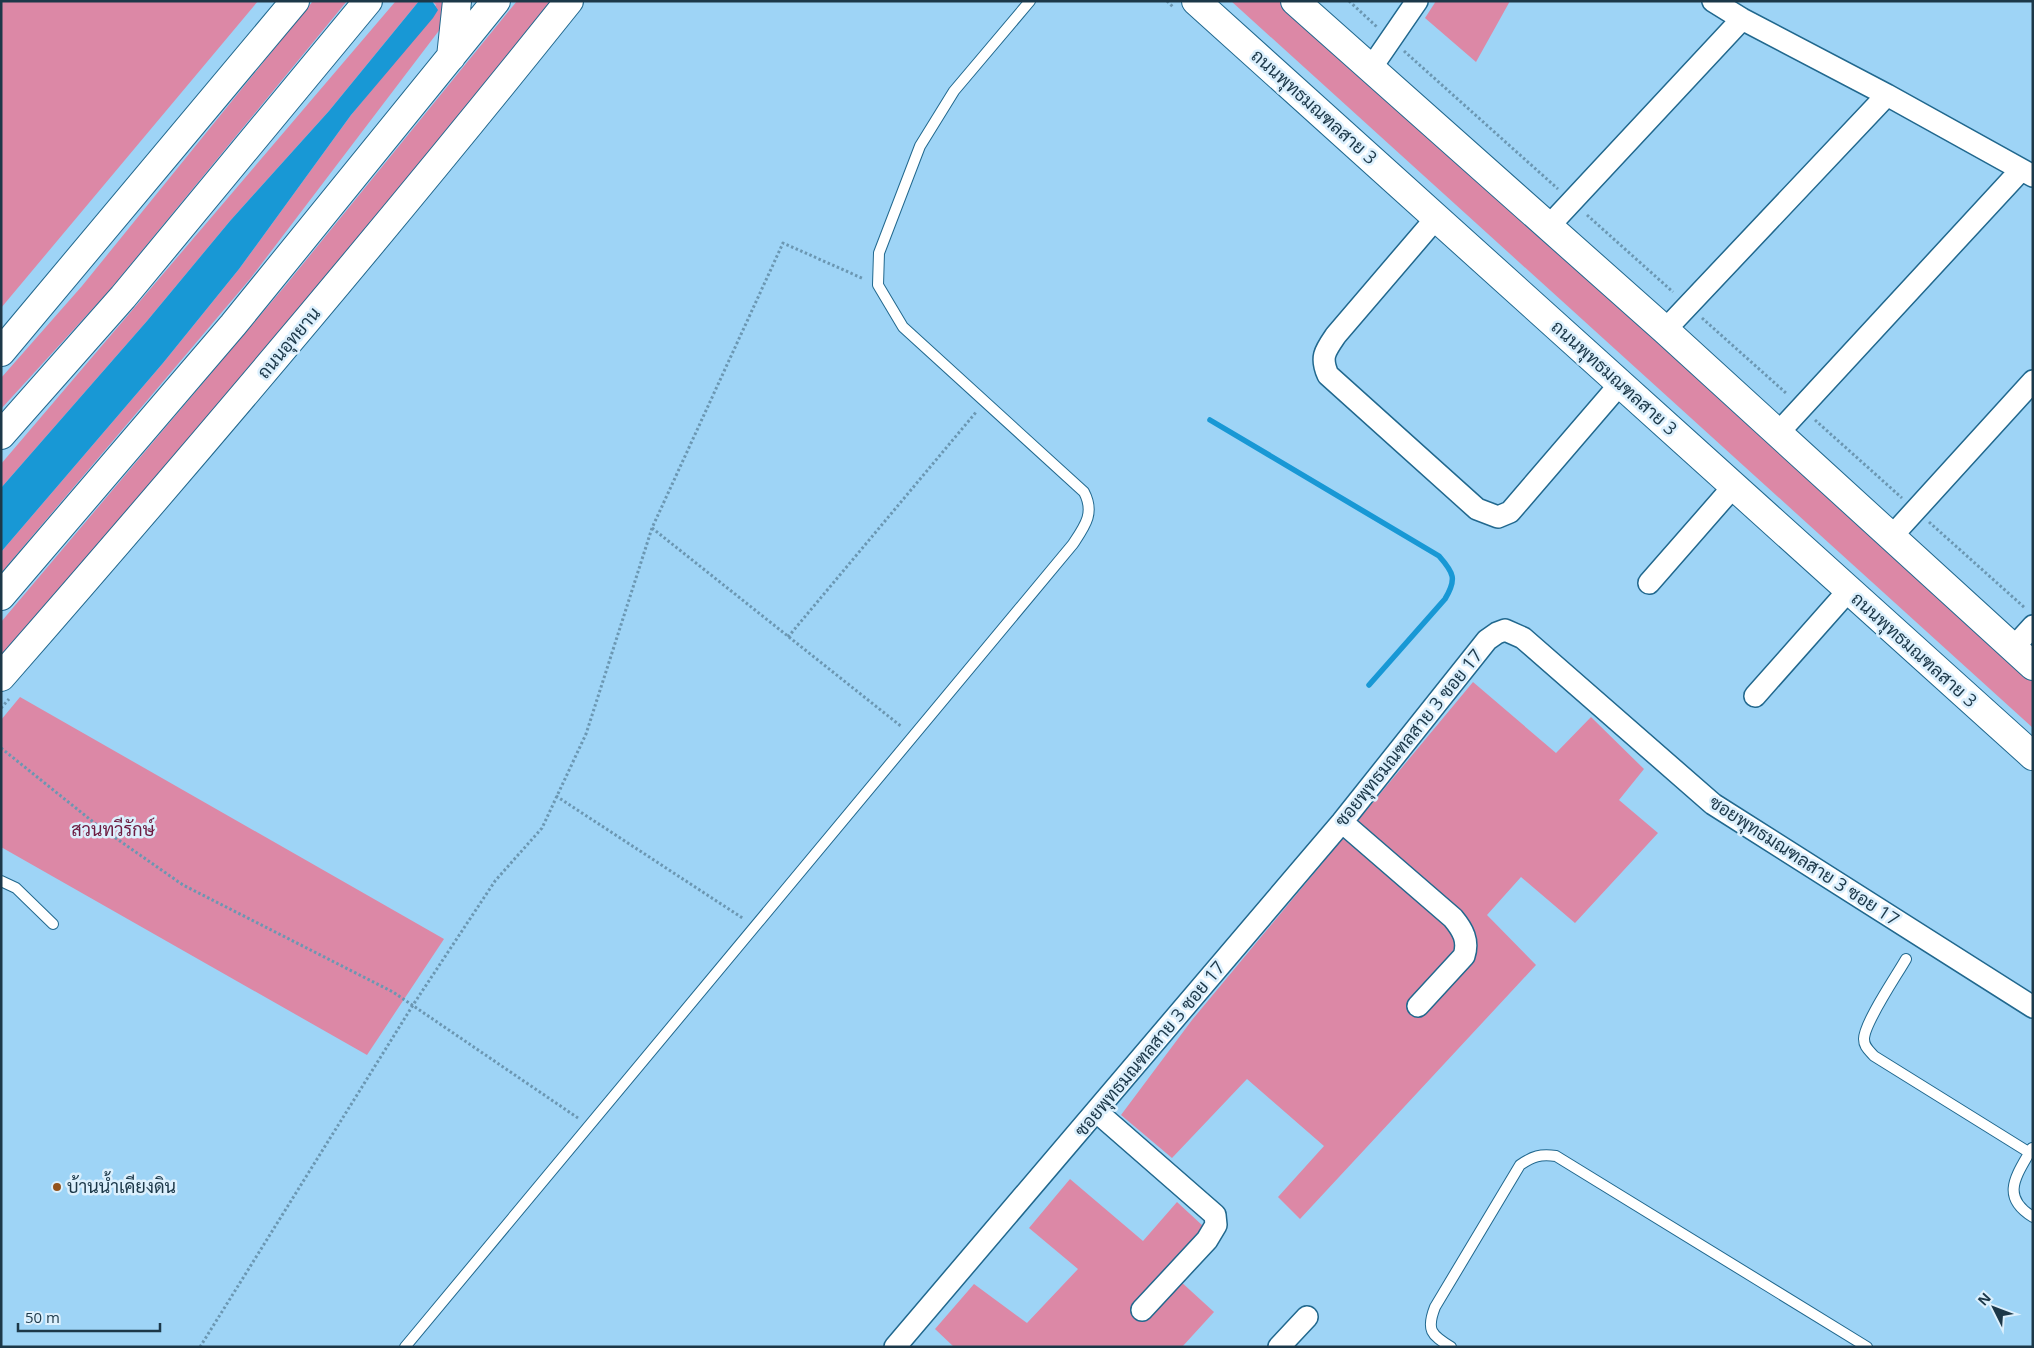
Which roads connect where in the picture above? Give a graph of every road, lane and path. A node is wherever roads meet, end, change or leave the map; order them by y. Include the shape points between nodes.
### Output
1 (295, 1) edge
2 (363, 1) edge
3 (368, 1) edge
4 (457, 1) edge
5 (496, 1) edge
6 (569, 1) edge
7 (1030, 1) edge
8 (1196, 1) edge
9 (1295, 1) edge
10 (1417, 1) edge
11 (1713, 1) edge
12 (1742, 19) junction
13 (345, 30) junction
14 (451, 56) junction
15 (1371, 68) junction
16 (1887, 95) junction
17 (2027, 173) edge
18 (1438, 217) junction
19 (1548, 227) junction
20 (878, 285) junction
21 (1665, 330) junction
22 (1, 352) edge
23 (2033, 381) edge
24 (1620, 384) junction
25 (984, 401) junction
26 (1778, 433) junction
27 (1, 435) edge
28 (1733, 488) junction
29 (652, 528) junction
30 (1892, 536) junction
31 (1649, 583) dead end
32 (1848, 591) junction
33 (1, 596) edge
34 (2033, 626) edge
35 (788, 637) junction
36 (2023, 657) edge
37 (1, 677) edge
38 (1755, 696) dead end
39 (914, 737) junction
40 (1, 748) edge
41 (2033, 756) edge
42 (556, 796) junction
43 (1342, 822) junction
44 (1, 881) edge
45 (53, 924) dead end
46 (755, 926) junction
47 (1906, 959) dead end
48 (413, 1005) junction
49 (1418, 1006) dead end
50 (2033, 1007) edge
51 (1097, 1112) junction
52 (588, 1126) junction
53 (2031, 1150) edge
54 (2033, 1217) edge
55 (1142, 1310) dead end
56 (1307, 1317) dead end
57 (200, 1347) edge
58 (405, 1347) edge
59 (895, 1347) edge
60 (1279, 1347) edge
61 (1451, 1347) edge
62 (1866, 1347) edge

1 - 22 main road
2 - 13 main road
3 - 13 main road
4 - 14 main road
5 - 14 main road
6 - 37 main road, ถนนอุทยาน via 348,273
7 - 20 lane via 954,91 920,146 878,253
8 - 18 main road, ถนนพุทธมณฑลสาย 3
9 - 15 main road
10 - 15 street
11 - 12 street
12 - 16 street
12 - 19 street
13 - 27 main road via 122,297
14 - 33 main road via 233,325
15 - 19 main road
16 - 17 street
16 - 21 street
17 - 26 street
18 - 24 main road, ถนนพุทธมณฑลสาย 3
18 - 24 street via 1336,335 1326,351 1323,364 1328,375 1477,509 1498,517 1510,512
19 - 21 main road
20 - 25 lane via 903,327
20 - 29 path via 783,243
21 - 26 main road
23 - 30 street
24 - 28 main road, ถนนพุทธมณฑลสาย 3
25 - 35 path
25 - 39 lane via 1084,492 1090,508 1089,519 1074,544
26 - 30 main road
28 - 31 street
28 - 32 main road, ถนนพุทธมณฑลสาย 3
29 - 35 path
29 - 42 path via 586,734
30 - 36 main road
32 - 38 street
32 - 41 main road, ถนนพุทธมณฑลสาย 3
34 - 36 street
35 - 39 path
39 - 46 lane
40 - 48 path via 97,825 183,885
42 - 46 path
42 - 48 path via 542,828 495,881
43 - 49 street via 1453,918 1464,935 1467,947 1464,956
43 - 50 street, ซอยพุทธมณฑลสาย 3 ซอย 17 via 1487,640 1505,630 1523,638 1713,804
43 - 51 street, ซอยพุทธมณฑลสาย 3 ซอย 17
44 - 45 lane via 16,888
46 - 52 lane
47 - 53 lane via 1868,1026 1864,1038 1866,1046 1874,1056
48 - 52 path
48 - 57 path
51 - 55 street via 1215,1215 1216,1226 1207,1240
51 - 59 street, ซอยพุทธมณฑลสาย 3 ซอย 17
52 - 58 lane
53 - 54 lane via 2016,1177 2013,1197 2019,1207
56 - 60 street
61 - 62 lane via 1431,1332 1429,1321 1435,1307 1520,1165 1532,1156 1543,1154 1556,1156

